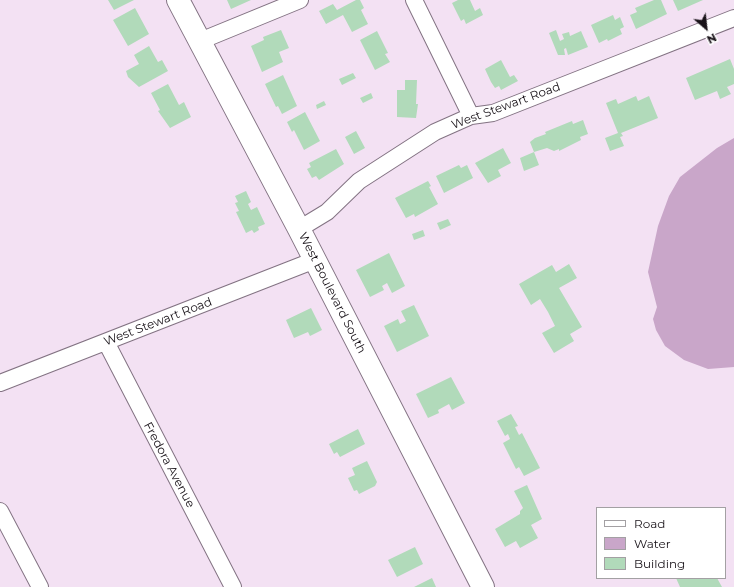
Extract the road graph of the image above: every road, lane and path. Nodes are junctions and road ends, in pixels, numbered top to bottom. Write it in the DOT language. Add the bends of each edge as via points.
graph roads {
  1 [pos="178,0"];
  2 [pos="300,0"];
  3 [pos="414,0"];
  4 [pos="734,18"];
  5 [pos="200,41"];
  6 [pos="471,116"];
  7 [pos="299,229"];
  8 [pos="315,260"];
  9 [pos="106,342"];
  10 [pos="0,383"];
  11 [pos="0,511"];
  12 [pos="40,587"];
  13 [pos="233,587"];
  14 [pos="483,587"];
  1 -- 5 [label="main road, West Boulevard South"];
  2 -- 5 [label="street"];
  3 -- 6 [label="street"];
  4 -- 6 [label="street, West Stewart Road" via="492,113"];
  5 -- 7 [label="main road, West Boulevard South"];
  6 -- 7 [label="street, West Stewart Road" via="435,132 396,156 359,181 327,212"];
  7 -- 8 [label="main road, West Boulevard South"];
  8 -- 9 [label="street, West Stewart Road"];
  8 -- 14 [label="main road, West Boulevard South"];
  9 -- 10 [label="street, West Stewart Road"];
  9 -- 13 [label="street, Fredora Avenue"];
  11 -- 12 [label="street"];
}
